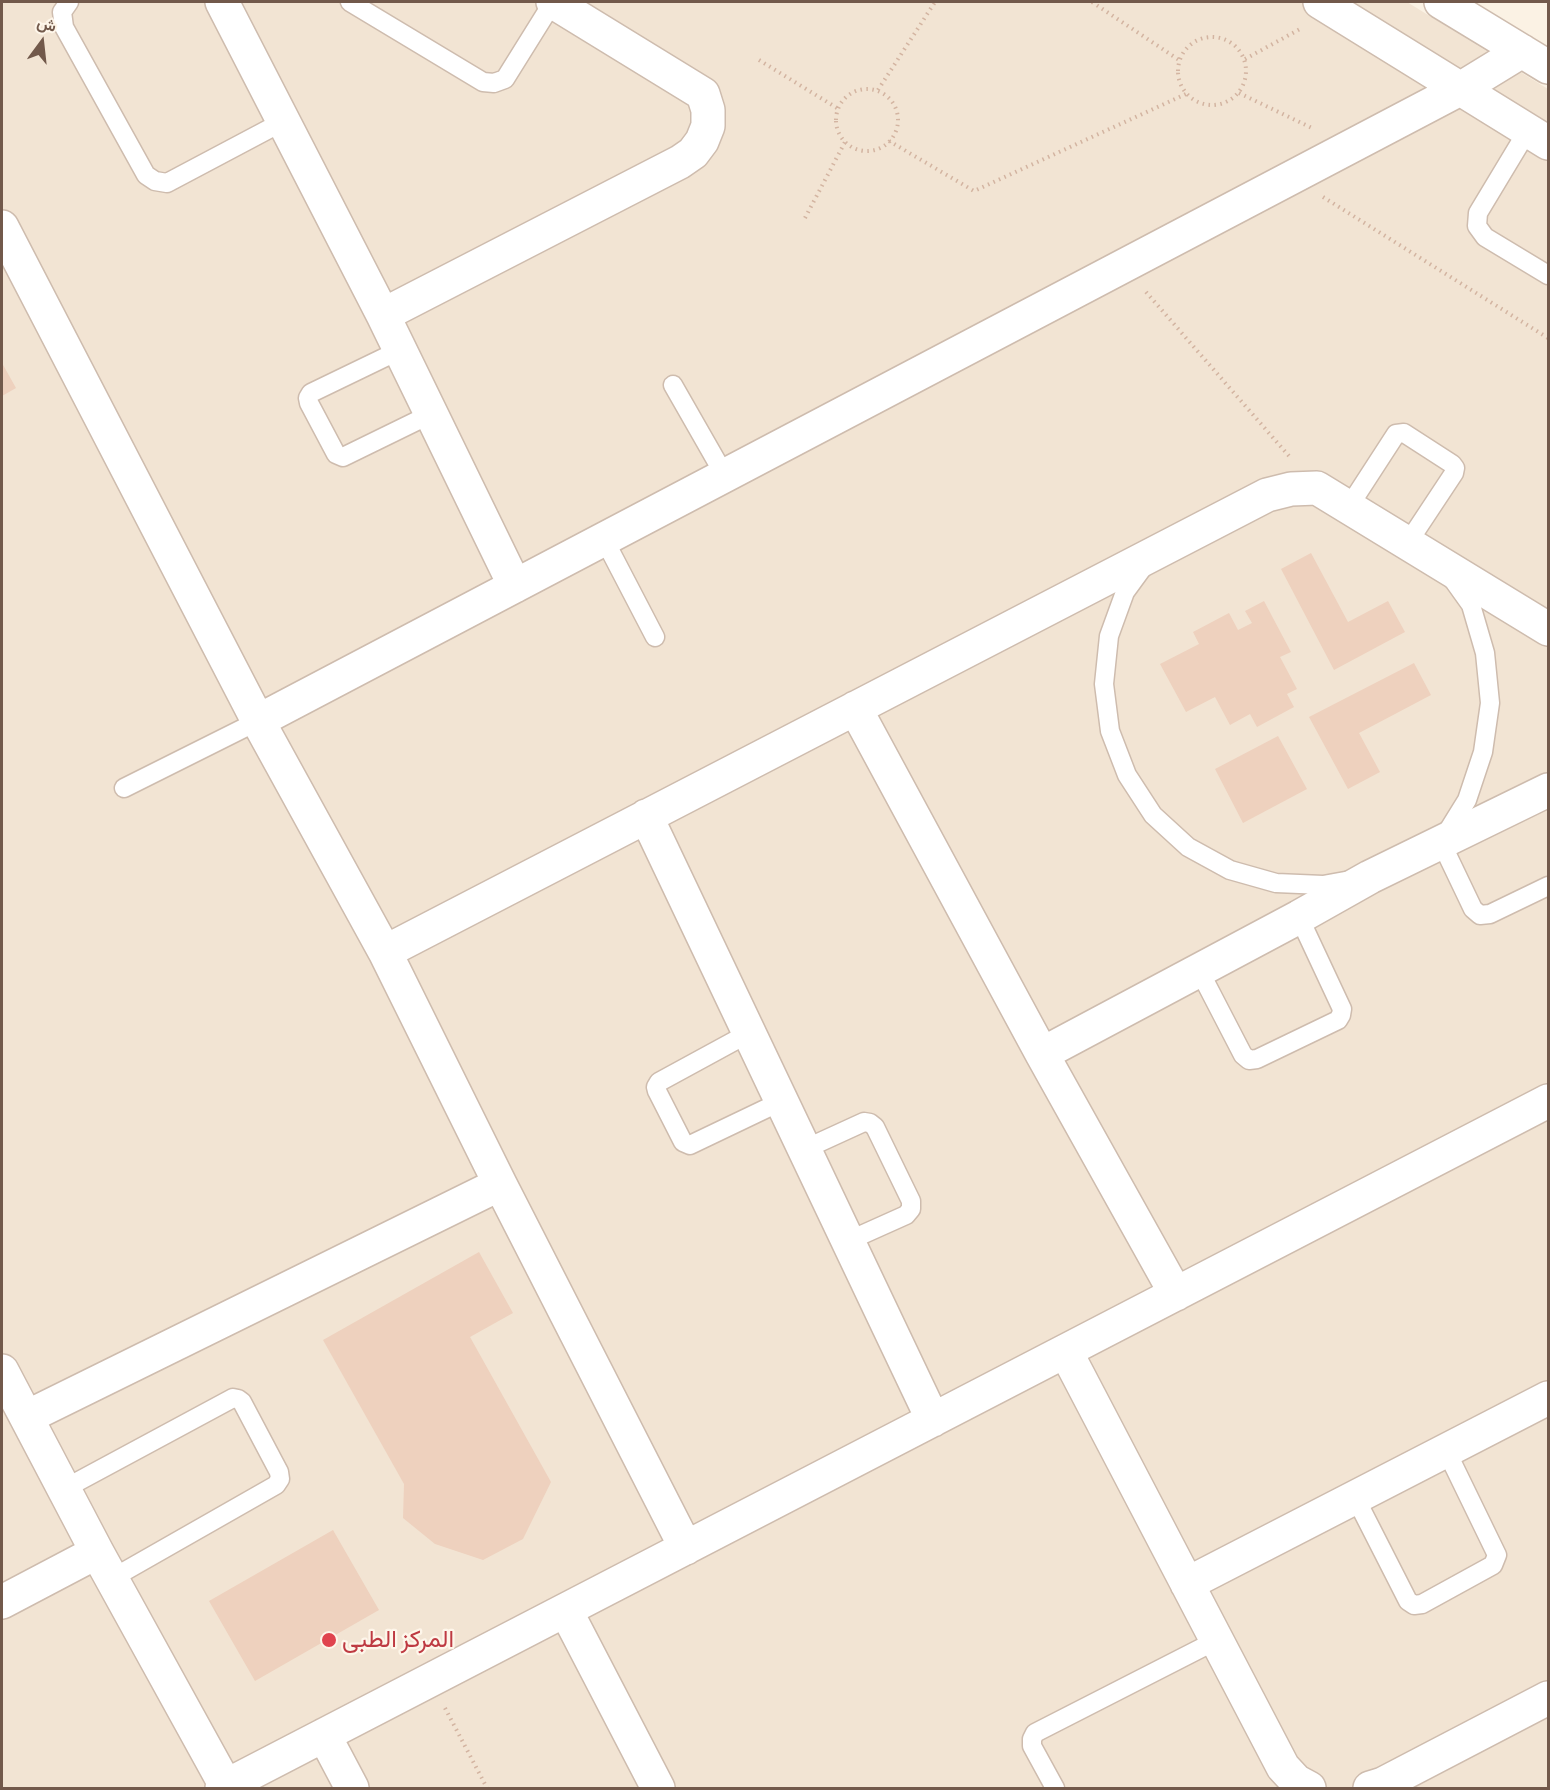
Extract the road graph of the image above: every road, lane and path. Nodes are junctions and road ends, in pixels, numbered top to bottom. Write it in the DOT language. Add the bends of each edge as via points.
graph roads {
  1 [pos="69,2"];
  2 [pos="222,2"];
  3 [pos="350,2"];
  4 [pos="553,2"];
  5 [pos="935,2"];
  6 [pos="1092,2"];
  7 [pos="1441,2"];
  8 [pos="1328,6"];
  9 [pos="1245,59"];
  10 [pos="1535,59"];
  11 [pos="759,60"];
  12 [pos="1179,60"];
  13 [pos="1461,89"];
  14 [pos="878,90"];
  15 [pos="1239,93"];
  16 [pos="1186,94"];
  17 [pos="837,108"];
  18 [pos="284,121"];
  19 [pos="1538,137"];
  20 [pos="889,141"];
  21 [pos="845,142"];
  22 [pos="1351,147"];
  23 [pos="1292,178"];
  24 [pos="805,218"];
  25 [pos="2,226"];
  26 [pos="1124,266"];
  27 [pos="1548,275"];
  28 [pos="383,315"];
  29 [pos="1548,338"];
  30 [pos="400,350"];
  31 [pos="673,385"];
  32 [pos="431,414"];
  33 [pos="725,476"];
  34 [pos="1317,488"];
  35 [pos="1348,508"];
  36 [pos="604,539"];
  37 [pos="1407,544"];
  38 [pos="1152,554"];
  39 [pos="1444,566"];
  40 [pos="515,586"];
  41 [pos="1548,629"];
  42 [pos="655,637"];
  43 [pos="855,708"];
  44 [pos="258,721"];
  45 [pos="124,788"];
  46 [pos="1548,790"];
  47 [pos="646,816"];
  48 [pos="1441,842"];
  49 [pos="1371,877"];
  50 [pos="1548,886"];
  51 [pos="1299,917"];
  52 [pos="385,952"];
  53 [pos="1199,970"];
  54 [pos="749,1033"];
  55 [pos="1042,1054"];
  56 [pos="782,1101"];
  57 [pos="1548,1101"];
  58 [pos="805,1149"];
  59 [pos="500,1184"];
  60 [pos="848,1241"];
  61 [pos="1176,1294"];
  62 [pos="1065,1352"];
  63 [pos="2,1371"];
  64 [pos="1548,1398"];
  65 [pos="27,1417"];
  66 [pos="933,1420"];
  67 [pos="1446,1450"];
  68 [pos="64,1489"];
  69 [pos="1355,1497"];
  70 [pos="686,1548"];
  71 [pos="104,1565"];
  72 [pos="1187,1584"];
  73 [pos="2,1602"];
  74 [pos="566,1611"];
  75 [pos="1217,1640"];
  76 [pos="430,1681"];
  77 [pos="1548,1698"];
  78 [pos="324,1735"];
  79 [pos="224,1787"];
  80 [pos="352,1788"];
  81 [pos="487,1788"];
  82 [pos="658,1788"];
  83 [pos="1055,1788"];
  84 [pos="1308,1788"];
  85 [pos="1370,1788"];
  1 -- 18 [label="lane" via="62,12 64,27 146,175 155,181 167,183"];
  2 -- 18 [label="street"];
  3 -- 4 [label="lane" via="483,82 494,83 505,79"];
  4 -- 28 [label="street" via="703,94 708,126 702,141 680,162"];
  5 -- 14 [label="path"];
  6 -- 12 [label="path"];
  7 -- 10 [label="street"];
  8 -- 9 [label="path"];
  8 -- 13 [label="street"];
  9 -- 12 [label="path" via="1229,41 1205,37 1185,49"];
  9 -- 15 [label="path" via="1245,83"];
  10 -- 13 [label="street"];
  11 -- 17 [label="path"];
  12 -- 16 [label="path" via="1179,84"];
  13 -- 19 [label="street"];
  13 -- 22 [label="street"];
  14 -- 17 [label="path" via="854,91"];
  14 -- 20 [label="path" via="896,107 896,131"];
  15 -- 16 [label="path" via="1230,102 1218,105 1195,102"];
  15 -- 22 [label="path"];
  16 -- 20 [label="path" via="974,191"];
  17 -- 21 [label="path" via="835,120"];
  18 -- 28 [label="street"];
  19 -- 27 [label="lane" via="1478,213 1477,226 1485,237"];
  20 -- 21 [label="path" via="867,151"];
  21 -- 24 [label="path"];
  22 -- 23 [label="street"];
  23 -- 26 [label="street"];
  23 -- 29 [label="path"];
  25 -- 44 [label="street"];
  26 -- 33 [label="street"];
  26 -- 34 [label="path"];
  28 -- 30 [label="street"];
  30 -- 32 [label="street"];
  30 -- 32 [label="lane" via="311,393 309,403 336,454 343,457"];
  31 -- 33 [label="lane"];
  32 -- 40 [label="street"];
  33 -- 36 [label="street"];
  34 -- 35 [label="street"];
  34 -- 38 [label="street" via="1267,495"];
  35 -- 37 [label="street"];
  35 -- 37 [label="lane" via="1396,434 1404,433 1455,468"];
  36 -- 40 [label="street"];
  36 -- 42 [label="lane"];
  37 -- 39 [label="street"];
  38 -- 43 [label="street"];
  38 -- 49 [label="lane" via="1125,592 1109,636 1104,684 1110,731 1127,775 1153,815 1188,847 1230,870 1276,883 1323,885"];
  39 -- 41 [label="street"];
  39 -- 48 [label="lane" via="1471,605 1485,653 1490,703 1483,752 1471,790"];
  40 -- 44 [label="street"];
  43 -- 47 [label="street"];
  43 -- 55 [label="street"];
  44 -- 45 [label="lane"];
  44 -- 52 [label="street"];
  46 -- 48 [label="street"];
  47 -- 52 [label="street"];
  47 -- 54 [label="street"];
  48 -- 49 [label="street"];
  48 -- 50 [label="lane" via="1473,909 1480,915 1490,915"];
  49 -- 51 [label="street"];
  51 -- 53 [label="street"];
  51 -- 53 [label="lane" via="1342,1009 1338,1020 1257,1059 1249,1059 1243,1055"];
  52 -- 59 [label="street"];
  53 -- 55 [label="street"];
  54 -- 56 [label="street"];
  54 -- 56 [label="lane" via="659,1082 657,1091 683,1142 690,1144"];
  55 -- 61 [label="street"];
  56 -- 58 [label="street"];
  57 -- 61 [label="street"];
  58 -- 60 [label="street"];
  58 -- 60 [label="lane" via="864,1122 870,1123 911,1201 906,1215"];
  59 -- 65 [label="street"];
  59 -- 70 [label="street"];
  60 -- 66 [label="street"];
  61 -- 62 [label="street"];
  62 -- 66 [label="street"];
  62 -- 72 [label="street"];
  63 -- 65 [label="street"];
  64 -- 67 [label="street"];
  65 -- 68 [label="street"];
  66 -- 70 [label="street"];
  67 -- 69 [label="street"];
  67 -- 69 [label="lane" via="1497,1555 1493,1565 1422,1604 1408,1601"];
  68 -- 71 [label="street"];
  68 -- 71 [label="lane" via="233,1398 242,1402 274,1462 280,1479 276,1485"];
  69 -- 72 [label="street"];
  70 -- 74 [label="street"];
  71 -- 73 [label="street"];
  71 -- 79 [label="street"];
  72 -- 75 [label="street"];
  74 -- 76 [label="street"];
  74 -- 82 [label="street"];
  75 -- 83 [label="lane" via="1035,1733 1032,1746"];
  75 -- 84 [label="street" via="1283,1767"];
  76 -- 78 [label="street"];
  76 -- 81 [label="path"];
  77 -- 85 [label="street"];
  78 -- 79 [label="street"];
  78 -- 80 [label="street"];
}
